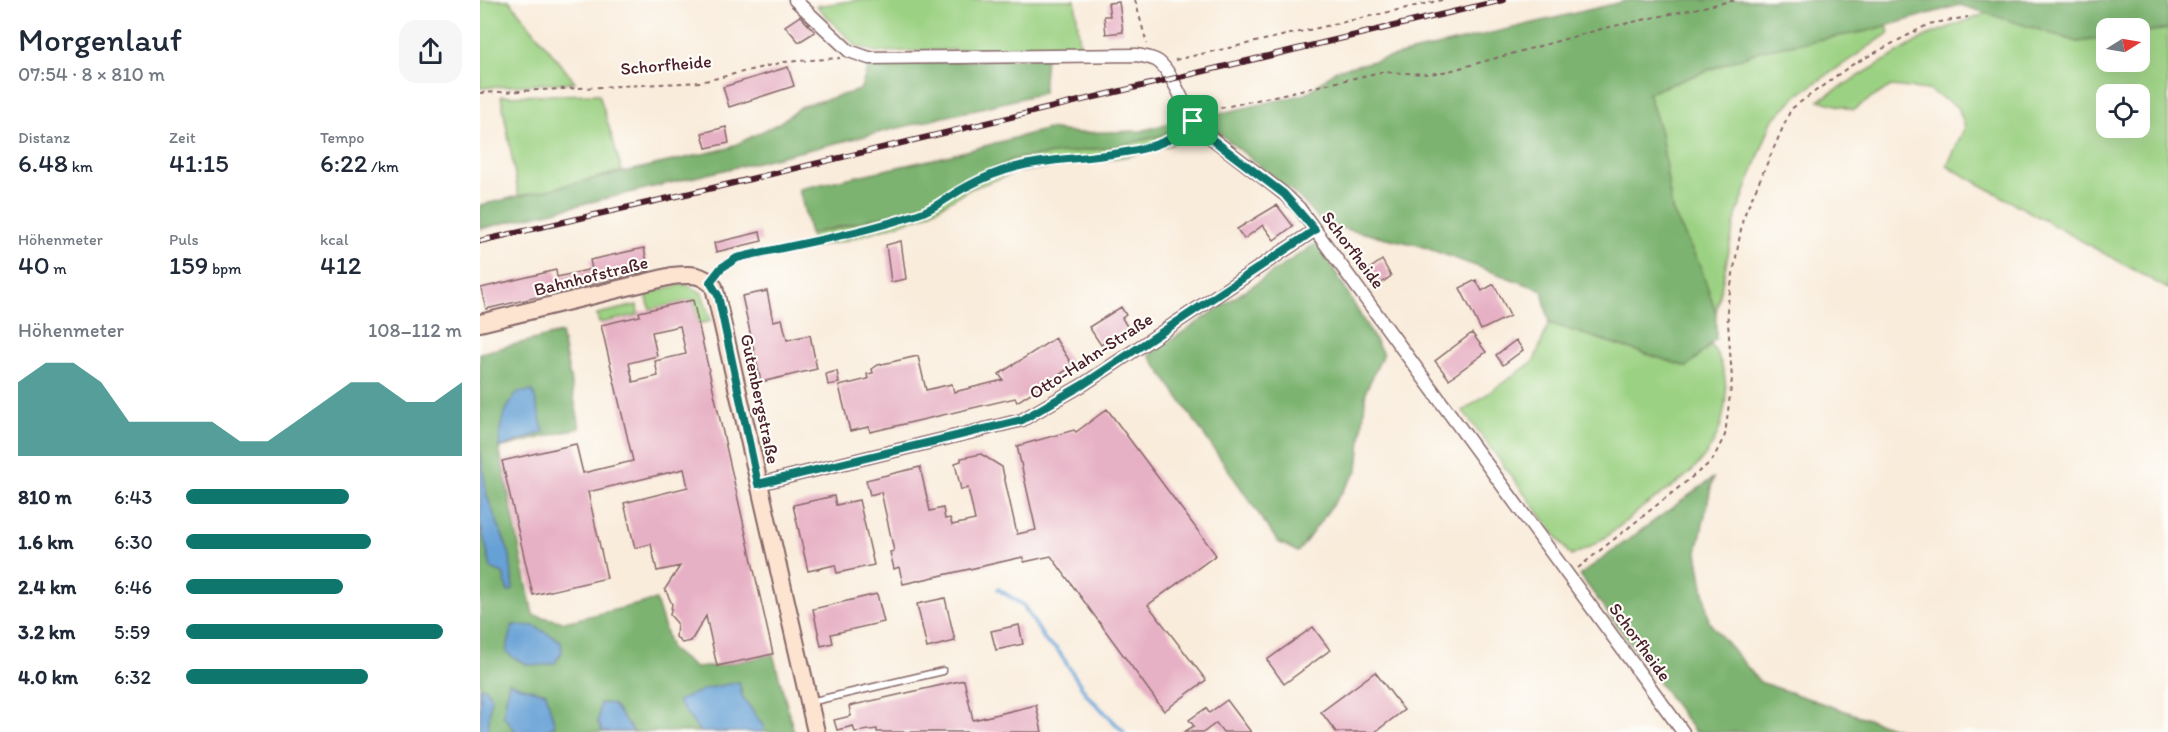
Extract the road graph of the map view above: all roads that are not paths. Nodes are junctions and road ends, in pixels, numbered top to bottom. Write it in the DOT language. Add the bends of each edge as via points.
graph roads {
  1 [pos="795,0"];
  2 [pos="907,218"];
  3 [pos="1315,230"];
  4 [pos="710,282"];
  5 [pos="480,322"];
  6 [pos="758,484"];
  7 [pos="944,670"];
  8 [pos="809,702"];
  9 [pos="816,732"];
  10 [pos="1683,732"];
  1 -- 3 [label="street, Schorfheide" via="849,51 860,56 879,59 1137,55 1154,59 1166,71 1193,121 1284,194"];
  2 -- 4 [label="lane" via="737,258 721,268"];
  3 -- 6 [label="street, Otto-Hahn-Straße" via="1084,384 1022,420"];
  3 -- 10 [label="street, Schorfheide"];
  4 -- 5 [label="street, Bahnhofstraße" via="693,274 672,276"];
  4 -- 6 [label="street, Gutenbergstraße" via="718,295"];
  6 -- 8 [label="street, Gutenbergstraße"];
  7 -- 8 [label="lane"];
  8 -- 9 [label="street, Gutenbergstraße"];
}
